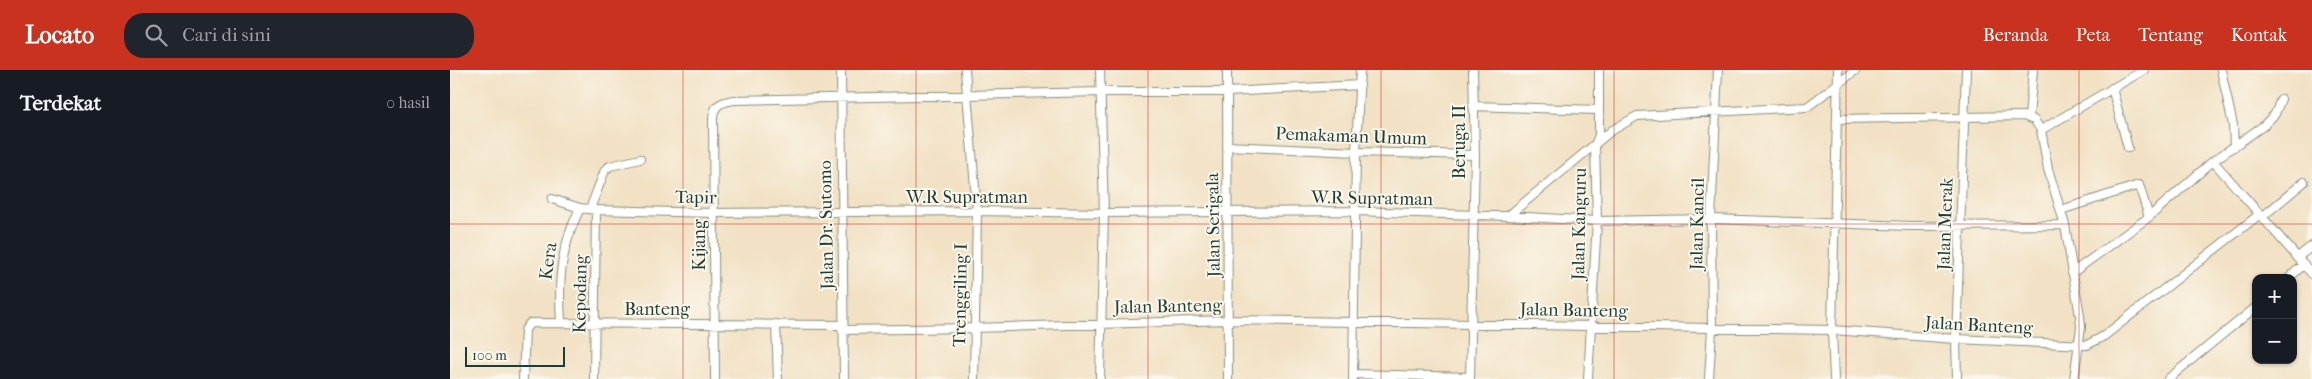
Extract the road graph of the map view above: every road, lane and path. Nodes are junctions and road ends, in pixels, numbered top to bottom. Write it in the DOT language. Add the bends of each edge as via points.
graph roads {
  1 [pos="841,70"];
  2 [pos="965,70"];
  3 [pos="1100,70"];
  4 [pos="1226,70"];
  5 [pos="1360,70"];
  6 [pos="1473,70"];
  7 [pos="1599,70"];
  8 [pos="1718,70"];
  9 [pos="1838,70"];
  10 [pos="1856,70"];
  11 [pos="1966,70"];
  12 [pos="2033,70"];
  13 [pos="2144,70"];
  14 [pos="2221,70"];
  15 [pos="1838,84"];
  16 [pos="1360,85"];
  17 [pos="2112,88"];
  18 [pos="1102,92"];
  19 [pos="1227,92"];
  20 [pos="968,96"];
  21 [pos="840,98"];
  22 [pos="2281,100"];
  23 [pos="1474,106"];
  24 [pos="1598,110"];
  25 [pos="1714,110"];
  26 [pos="1964,116"];
  27 [pos="2029,117"];
  28 [pos="1837,119"];
  29 [pos="2041,130"];
  30 [pos="1595,145"];
  31 [pos="1227,146"];
  32 [pos="2234,147"];
  33 [pos="2128,148"];
  34 [pos="1356,152"];
  35 [pos="1475,154"];
  36 [pos="640,159"];
  37 [pos="2213,161"];
  38 [pos="2304,182"];
  39 [pos="552,199"];
  40 [pos="580,208"];
  41 [pos="593,210"];
  42 [pos="2061,210"];
  43 [pos="841,211"];
  44 [pos="977,211"];
  45 [pos="1355,211"];
  46 [pos="714,213"];
  47 [pos="1228,213"];
  48 [pos="1104,214"];
  49 [pos="1473,214"];
  50 [pos="2261,215"];
  51 [pos="1508,216"];
  52 [pos="2149,217"];
  53 [pos="1711,219"];
  54 [pos="1597,221"];
  55 [pos="1835,222"];
  56 [pos="2065,225"];
  57 [pos="1960,226"];
  58 [pos="2312,246"];
  59 [pos="2298,257"];
  60 [pos="2304,264"];
  61 [pos="2072,273"];
  62 [pos="2293,274"];
  63 [pos="2312,274"];
  64 [pos="2252,310"];
  65 [pos="1228,320"];
  66 [pos="561,322"];
  67 [pos="1354,322"];
  68 [pos="1100,323"];
  69 [pos="1471,323"];
  70 [pos="594,324"];
  71 [pos="714,324"];
  72 [pos="776,324"];
  73 [pos="1591,325"];
  74 [pos="842,327"];
  75 [pos="974,328"];
  76 [pos="1712,329"];
  77 [pos="1832,330"];
  78 [pos="1956,339"];
  79 [pos="2079,346"];
  80 [pos="1353,376"];
  81 [pos="1470,378"];
  82 [pos="523,379"];
  83 [pos="594,379"];
  84 [pos="715,379"];
  85 [pos="778,379"];
  86 [pos="844,379"];
  87 [pos="974,379"];
  88 [pos="1100,379"];
  89 [pos="1228,379"];
  90 [pos="1588,379"];
  91 [pos="1709,379"];
  92 [pos="1834,379"];
  93 [pos="1957,379"];
  94 [pos="2074,379"];
  95 [pos="2168,379"];
  1 -- 21 [label="street, Jalan Dr. Sutomo"];
  2 -- 20 [label="street, Trenggiling I"];
  3 -- 18 [label="street"];
  4 -- 19 [label="street, Jalan Serigala"];
  5 -- 16 [label="street"];
  6 -- 23 [label="street, Beruga II"];
  7 -- 24 [label="street, Jalan Kanguru"];
  8 -- 25 [label="street, Jalan Kancil"];
  9 -- 15 [label="street"];
  10 -- 15 [label="street"];
  11 -- 26 [label="street, Jalan Merak"];
  12 -- 27 [label="street"];
  13 -- 17 [label="street"];
  14 -- 32 [label="street" via="2232,116"];
  15 -- 25 [label="street" via="1807,107"];
  15 -- 28 [label="street"];
  16 -- 19 [label="street"];
  16 -- 34 [label="street"];
  17 -- 29 [label="street"];
  17 -- 33 [label="street"];
  18 -- 19 [label="street"];
  18 -- 20 [label="street"];
  18 -- 48 [label="street"];
  19 -- 31 [label="street, Jalan Serigala"];
  20 -- 21 [label="street"];
  20 -- 44 [label="street, Trenggiling I"];
  21 -- 43 [label="street, Jalan Dr. Sutomo"];
  21 -- 46 [label="street, Kijang" via="720,103 714,110"];
  22 -- 32 [label="street" via="2275,114 2264,126"];
  23 -- 24 [label="street"];
  23 -- 35 [label="street, Beruga II"];
  24 -- 30 [label="street, Jalan Kanguru" via="1599,135"];
  25 -- 30 [label="street" via="1637,116 1620,124"];
  25 -- 53 [label="street, Jalan Kancil"];
  26 -- 27 [label="street"];
  26 -- 28 [label="street"];
  26 -- 57 [label="street, Jalan Merak"];
  27 -- 29 [label="street"];
  28 -- 55 [label="street"];
  29 -- 42 [label="street" via="2048,169"];
  30 -- 51 [label="street"];
  30 -- 54 [label="street, Jalan Kanguru"];
  31 -- 34 [label="street, Pemakaman Umum"];
  31 -- 47 [label="street, Jalan Serigala"];
  32 -- 37 [label="street"];
  34 -- 35 [label="street, Pemakaman Umum"];
  34 -- 45 [label="street"];
  35 -- 49 [label="street, Beruga II"];
  36 -- 41 [label="street" via="605,170"];
  37 -- 50 [label="street"];
  37 -- 52 [label="street"];
  38 -- 50 [label="street, Jalan Banteng"];
  39 -- 40 [label="street, Tapir"];
  40 -- 41 [label="street, Tapir"];
  40 -- 66 [label="street, Kera" via="563,252"];
  41 -- 46 [label="street, Tapir"];
  41 -- 70 [label="street, Kepodang"];
  42 -- 52 [label="street" via="2139,186"];
  42 -- 56 [label="street"];
  43 -- 44 [label="street, W.R Supratman"];
  43 -- 46 [label="street, Tapir"];
  43 -- 74 [label="street, Jalan Dr. Sutomo"];
  44 -- 48 [label="street, W.R Supratman"];
  44 -- 75 [label="street, Trenggiling I"];
  45 -- 47 [label="street, W.R Supratman"];
  45 -- 49 [label="street, W.R Supratman"];
  45 -- 67 [label="street"];
  46 -- 71 [label="street, Kijang"];
  47 -- 48 [label="street, W.R Supratman"];
  47 -- 65 [label="street, Jalan Serigala"];
  48 -- 68 [label="street"];
  49 -- 51 [label="street, W.R Supratman"];
  49 -- 69 [label="street, Beruga II"];
  50 -- 59 [label="street"];
  50 -- 79 [label="street, Jalan Banteng" via="2104,336"];
  51 -- 54 [label="street, W.R Supratman"];
  52 -- 61 [label="street"];
  53 -- 54 [label="street, W.R Supratman"];
  53 -- 55 [label="street, W.R Supratman"];
  53 -- 76 [label="street, Jalan Kancil"];
  54 -- 73 [label="street, Jalan Kanguru"];
  55 -- 57 [label="street, W.R Supratman"];
  55 -- 77 [label="street"];
  56 -- 57 [label="street, W.R Supratman"];
  56 -- 61 [label="street"];
  57 -- 78 [label="street, Jalan Merak"];
  58 -- 59 [label="street"];
  59 -- 60 [label="street"];
  60 -- 62 [label="street"];
  60 -- 63 [label="street"];
  61 -- 79 [label="street" via="2080,316"];
  64 -- 95 [label="street"];
  65 -- 67 [label="street, Jalan Banteng"];
  65 -- 68 [label="street, Jalan Banteng"];
  65 -- 89 [label="street, Jalan Serigala"];
  66 -- 70 [label="street, Banteng"];
  66 -- 82 [label="street, Banteng" via="526,325"];
  67 -- 69 [label="street, Jalan Banteng"];
  67 -- 80 [label="street"];
  68 -- 75 [label="street, Jalan Banteng"];
  68 -- 88 [label="street"];
  69 -- 73 [label="street, Jalan Banteng"];
  69 -- 81 [label="street, Beruga II"];
  70 -- 71 [label="street, Banteng"];
  70 -- 83 [label="street, Kepodang"];
  71 -- 72 [label="street, Banteng"];
  71 -- 84 [label="street, Kijang"];
  72 -- 74 [label="street, Banteng"];
  72 -- 85 [label="street"];
  73 -- 76 [label="street, Jalan Banteng"];
  73 -- 90 [label="street, Jalan Kanguru"];
  74 -- 75 [label="street, Jalan Banteng"];
  74 -- 86 [label="street, Jalan Dr. Sutomo"];
  75 -- 87 [label="street, Trenggiling I"];
  76 -- 77 [label="street, Jalan Banteng"];
  76 -- 91 [label="street, Jalan Kancil"];
  77 -- 78 [label="street, Jalan Banteng"];
  77 -- 92 [label="street"];
  78 -- 79 [label="street, Jalan Banteng"];
  78 -- 93 [label="street, Jalan Merak"];
  79 -- 94 [label="street"];
  80 -- 81 [label="street"];
}
